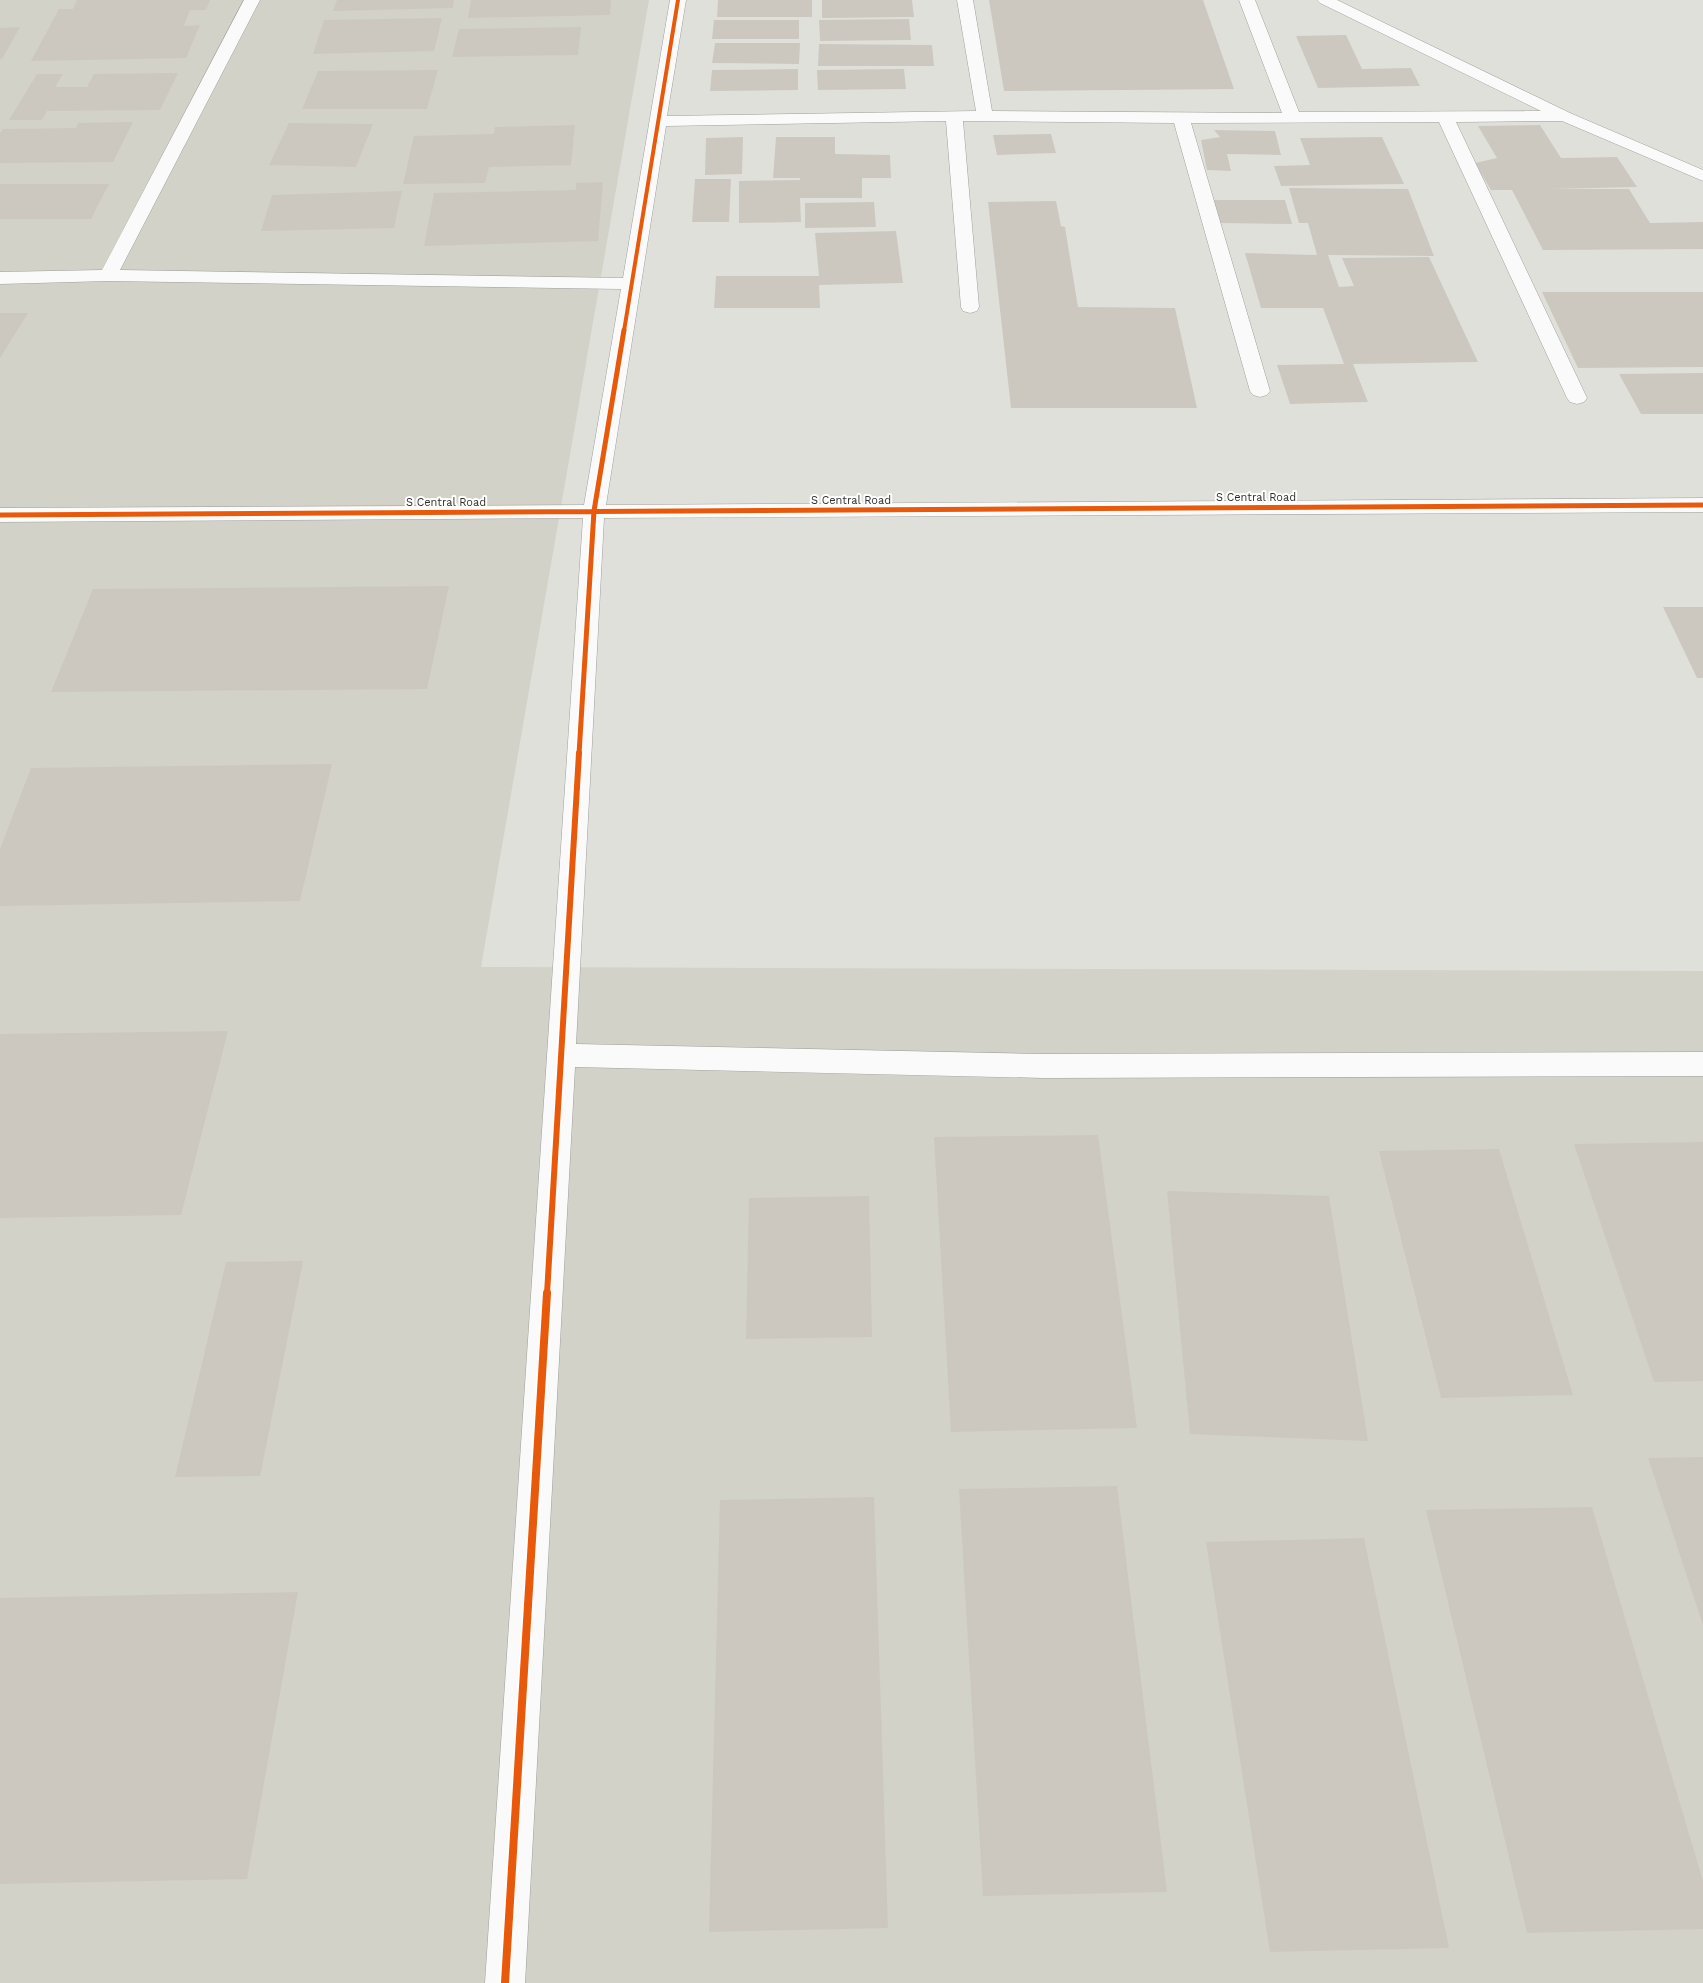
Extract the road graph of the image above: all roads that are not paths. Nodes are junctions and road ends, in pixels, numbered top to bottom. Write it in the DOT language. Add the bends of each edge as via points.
graph roads {
  1 [pos="252,0"];
  2 [pos="678,0"];
  3 [pos="965,0"];
  4 [pos="1246,0"];
  5 [pos="1325,0"];
  6 [pos="954,116"];
  7 [pos="985,116"];
  8 [pos="1292,116"];
  9 [pos="1446,116"];
  10 [pos="1564,116"];
  11 [pos="1182,118"];
  12 [pos="658,121"];
  13 [pos="1703,176"];
  14 [pos="108,276"];
  15 [pos="0,278"];
  16 [pos="631,284"];
  17 [pos="970,307"];
  18 [pos="1260,391"];
  19 [pos="1577,398"];
  20 [pos="1703,505"];
  21 [pos="594,511"];
  22 [pos="0,515"];
  23 [pos="561,1055"];
  24 [pos="1703,1064"];
  25 [pos="505,1983"];
  1 -- 14 [label="street"];
  2 -- 12 [label="street"];
  3 -- 7 [label="street"];
  4 -- 8 [label="street"];
  5 -- 10 [label="street"];
  6 -- 7 [label="street"];
  6 -- 12 [label="street"];
  6 -- 17 [label="street"];
  7 -- 11 [label="street"];
  8 -- 9 [label="street"];
  8 -- 11 [label="street"];
  9 -- 10 [label="street"];
  9 -- 19 [label="street"];
  10 -- 13 [label="street"];
  11 -- 18 [label="street"];
  12 -- 16 [label="street"];
  14 -- 15 [label="street"];
  14 -- 16 [label="street"];
  16 -- 21 [label="street"];
  20 -- 21 [label="street, S Central Road"];
  21 -- 22 [label="street, S Central Road"];
  21 -- 23 [label="street"];
  23 -- 24 [label="street" via="1044,1066"];
  23 -- 25 [label="street"];
}
